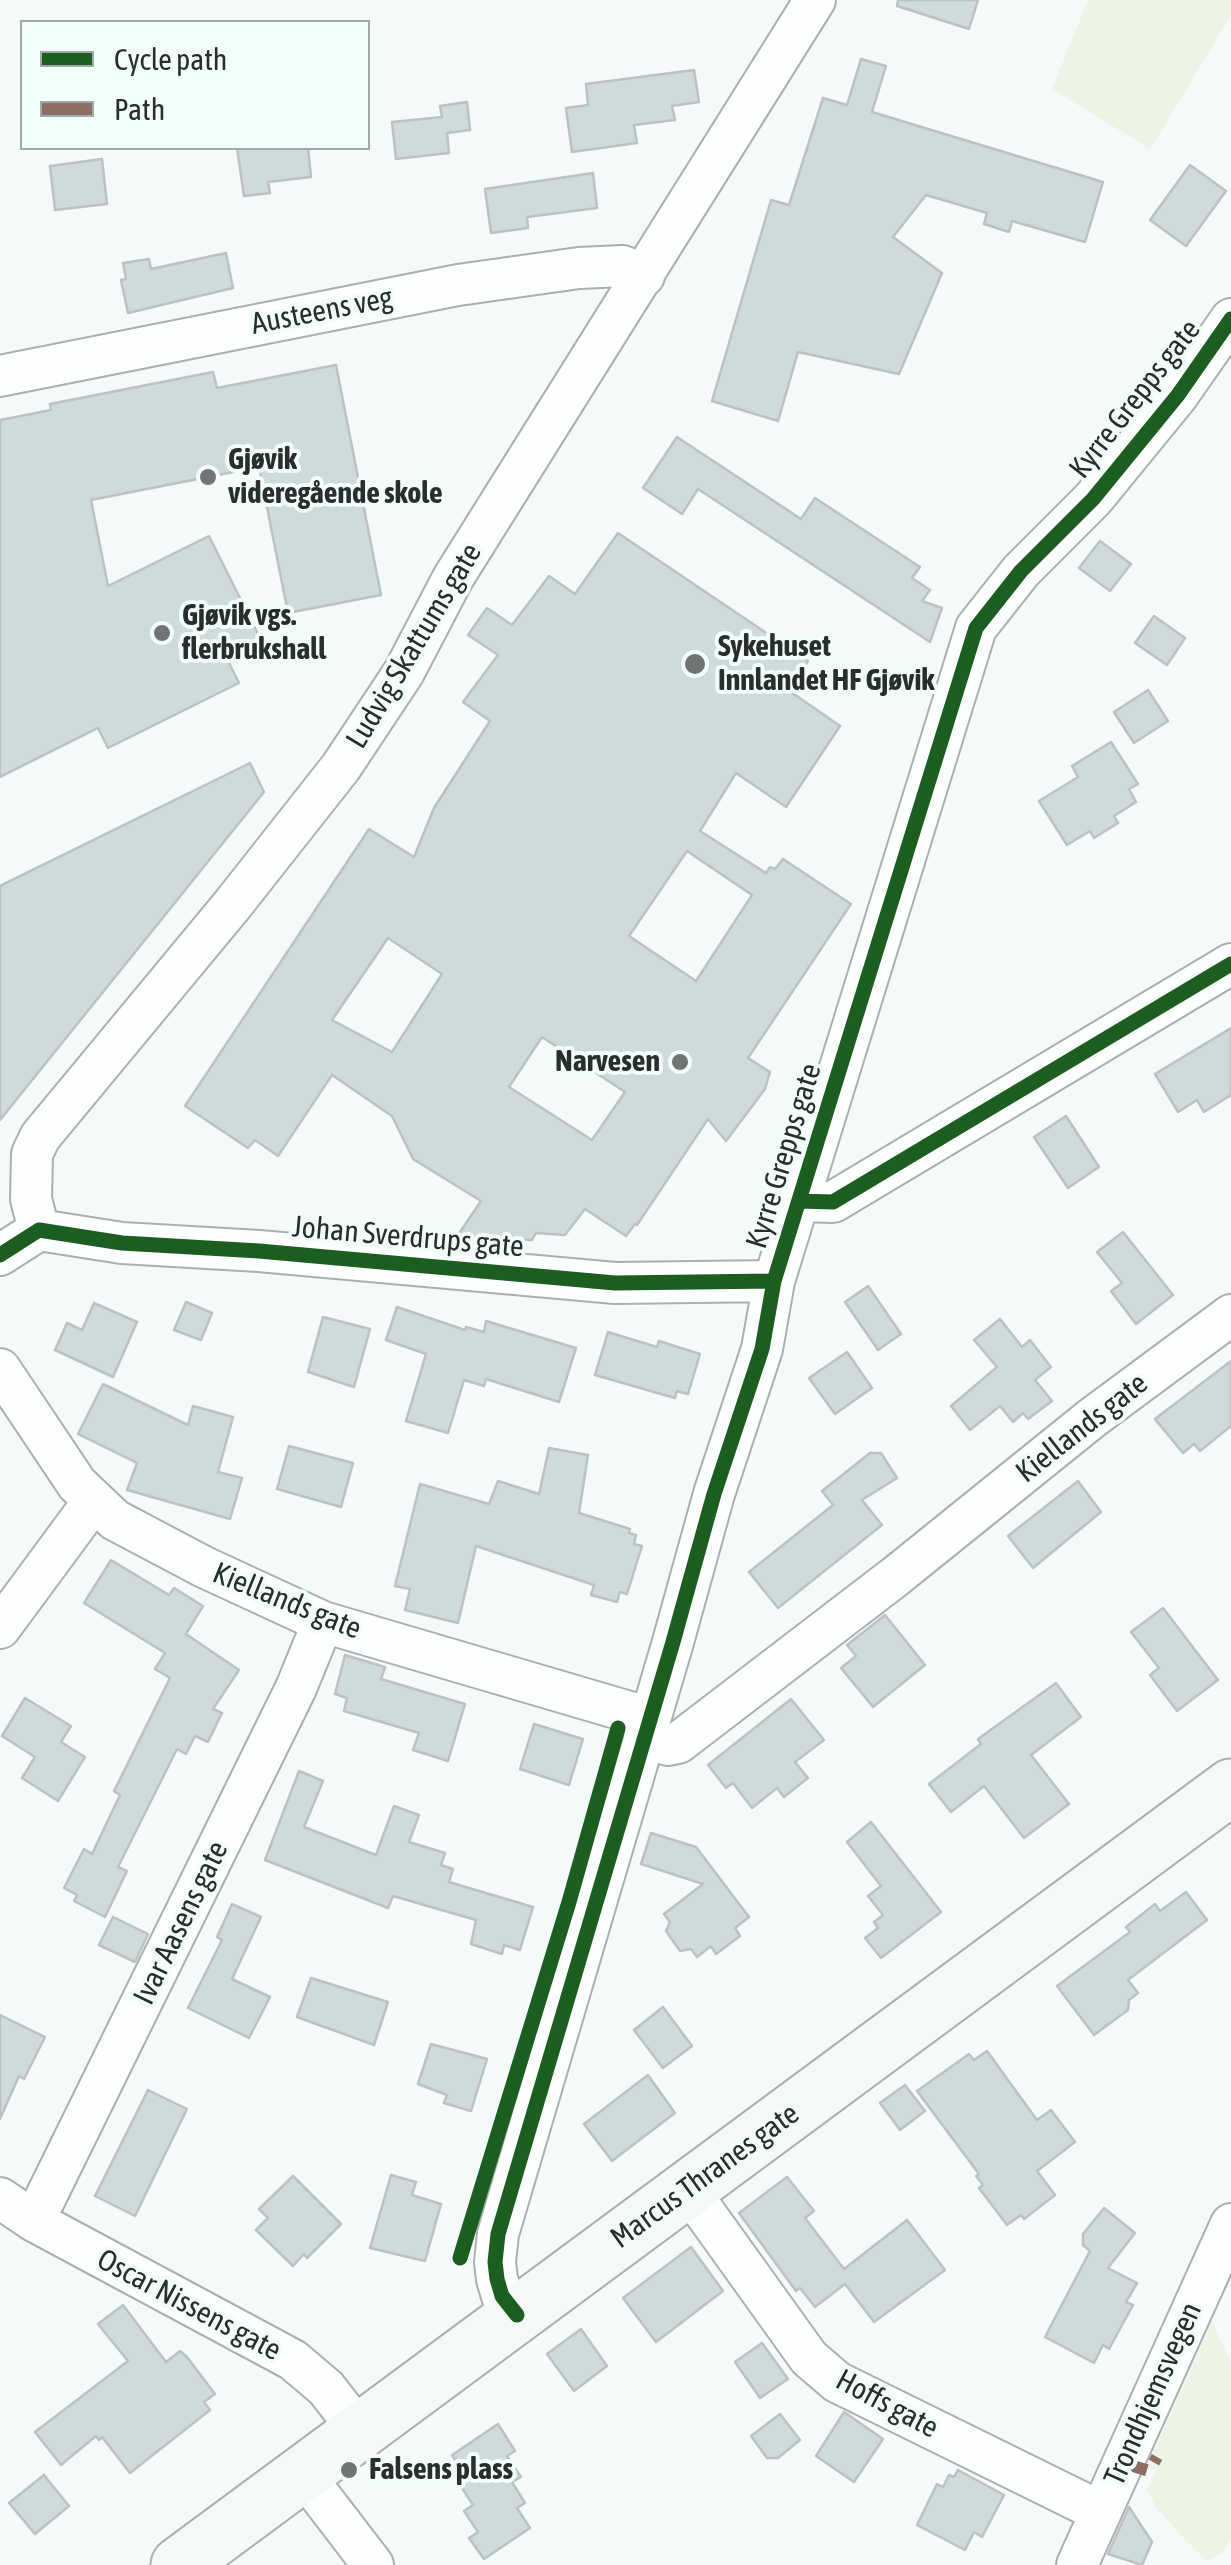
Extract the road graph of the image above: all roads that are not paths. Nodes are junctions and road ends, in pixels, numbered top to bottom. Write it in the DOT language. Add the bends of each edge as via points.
graph roads {
  1 [pos="815,0"];
  2 [pos="644,276"];
  3 [pos="1231,319"];
  4 [pos="0,376"];
  5 [pos="1231,964"];
  6 [pos="800,1201"];
  7 [pos="39,1230"];
  8 [pos="0,1255"];
  9 [pos="774,1281"];
  10 [pos="1231,1315"];
  11 [pos="0,1368"];
  12 [pos="93,1502"];
  13 [pos="322,1622"];
  14 [pos="0,1628"];
  15 [pos="647,1728"];
  16 [pos="1231,1787"];
  17 [pos="687,2188"];
  18 [pos="0,2198"];
  19 [pos="34,2221"];
  20 [pos="1231,2224"];
  21 [pos="517,2315"];
  22 [pos="361,2433"];
  23 [pos="304,2475"];
  24 [pos="1101,2512"];
  25 [pos="179,2565"];
  26 [pos="372,2565"];
  27 [pos="1076,2565"];
  1 -- 2 [label="street, Ludvig Skattums gate"];
  2 -- 4 [label="street, Austeens veg" via="623,266 458,285"];
  2 -- 7 [label="street, Ludvig Skattums gate" via="341,767 40,1137 32,1154 31,1199"];
  3 -- 6 [label="street, Kyrre Grepps gate" via="1094,498 976,628"];
  5 -- 6 [label="street" via="832,1202"];
  6 -- 9 [label="street, Kyrre Grepps gate"];
  7 -- 8 [label="street"];
  7 -- 9 [label="street, Johan Sverdrups gate" via="122,1243 616,1283"];
  9 -- 15 [label="street, Kyrre Grepps gate" via="762,1350"];
  10 -- 15 [label="street, Kiellands gate" via="678,1743 668,1745"];
  11 -- 12 [label="street, Kiellands gate"];
  12 -- 13 [label="street, Kiellands gate" via="204,1568"];
  12 -- 14 [label="street"];
  13 -- 15 [label="street, Kiellands gate"];
  13 -- 19 [label="street, Ivar Aasens gate" via="296,1688"];
  15 -- 21 [label="street, Kyrre Grepps gate" via="498,2234 496,2278"];
  16 -- 17 [label="main road, Marcus Thranes gate"];
  17 -- 21 [label="main road, Marcus Thranes gate"];
  17 -- 24 [label="street, Hoffs gate" via="809,2358 837,2382"];
  18 -- 19 [label="street, Oscar Nissens gate"];
  19 -- 22 [label="street, Oscar Nissens gate" via="292,2360 326,2388"];
  20 -- 24 [label="street, Trondhjemsvegen"];
  21 -- 22 [label="main road, Marcus Thranes gate"];
  22 -- 23 [label="main road, Marcus Thranes gate"];
  23 -- 25 [label="main road, Marcus Thranes gate"];
  23 -- 26 [label="street"];
  24 -- 27 [label="street, Trondhjemsvegen"];
}
